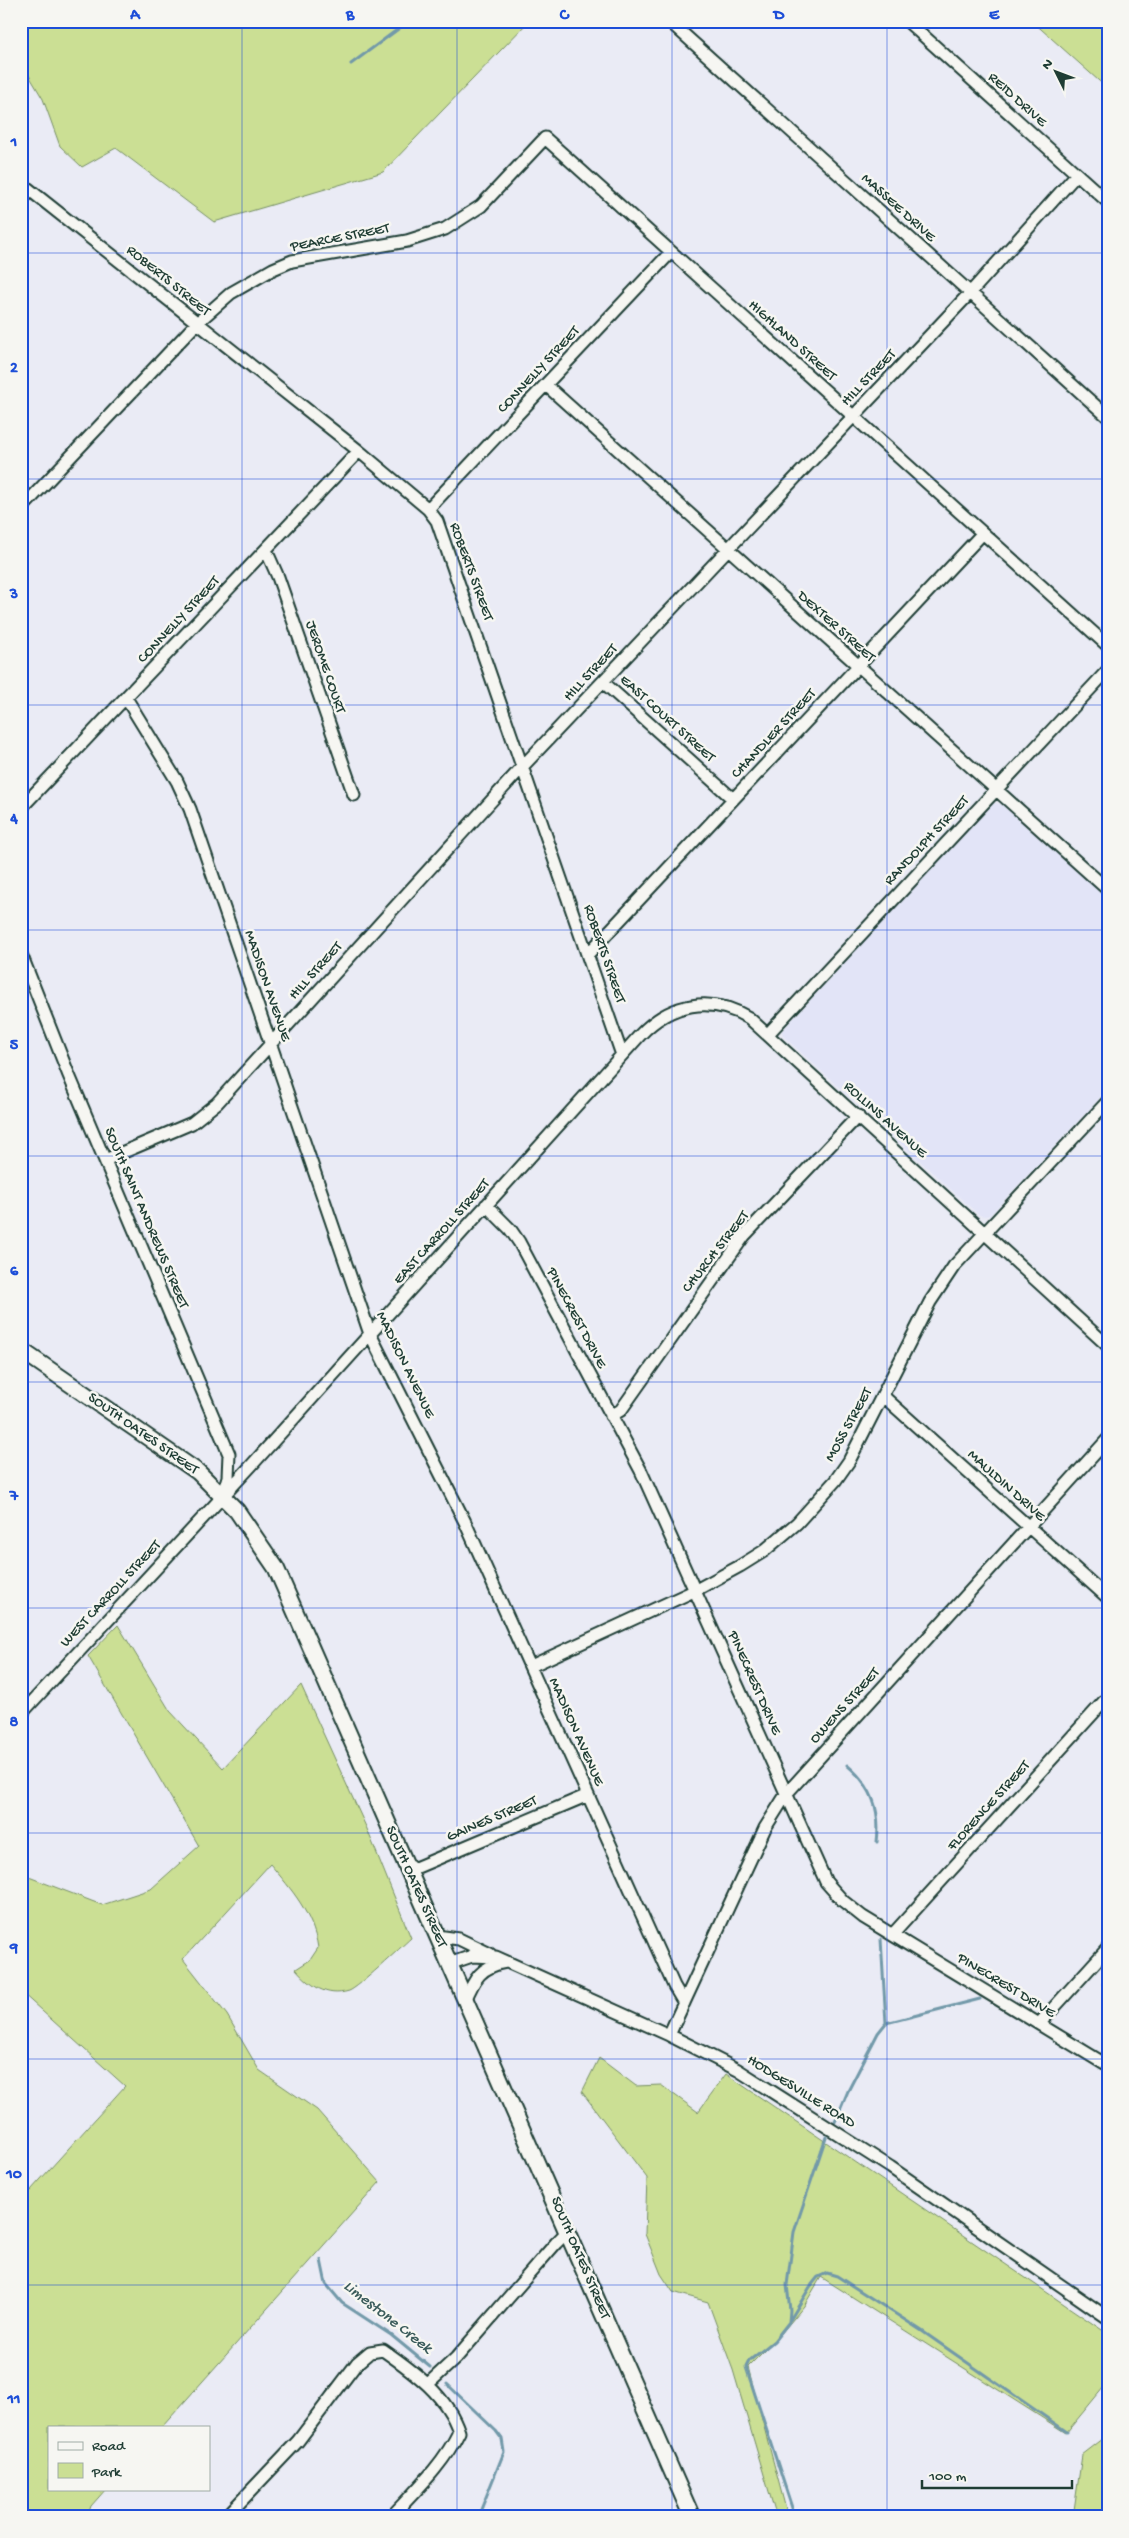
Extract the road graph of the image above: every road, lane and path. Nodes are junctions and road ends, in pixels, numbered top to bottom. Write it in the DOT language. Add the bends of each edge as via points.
graph roads {
  1 [pos="669,21"];
  2 [pos="907,21"];
  3 [pos="545,138"];
  4 [pos="1077,174"];
  5 [pos="21,183"];
  6 [pos="1108,202"];
  7 [pos="671,252"];
  8 [pos="970,293"];
  9 [pos="197,323"];
  10 [pos="546,385"];
  11 [pos="853,416"];
  12 [pos="1108,417"];
  13 [pos="359,452"];
  14 [pos="21,509"];
  15 [pos="428,509"];
  16 [pos="982,534"];
  17 [pos="728,549"];
  18 [pos="266,550"];
  19 [pos="1108,646"];
  20 [pos="858,667"];
  21 [pos="1108,670"];
  22 [pos="603,682"];
  23 [pos="126,698"];
  24 [pos="523,766"];
  25 [pos="995,790"];
  26 [pos="354,795"];
  27 [pos="733,799"];
  28 [pos="21,808"];
  29 [pos="1108,890"];
  30 [pos="21,954"];
  31 [pos="588,954"];
  32 [pos="768,1034"];
  33 [pos="270,1044"];
  34 [pos="622,1055"];
  35 [pos="1108,1101"];
  36 [pos="858,1116"];
  37 [pos="105,1160"];
  38 [pos="486,1205"];
  39 [pos="985,1232"];
  40 [pos="370,1334"];
  41 [pos="1108,1346"];
  42 [pos="21,1350"];
  43 [pos="884,1396"];
  44 [pos="611,1416"];
  45 [pos="1108,1440"];
  46 [pos="223,1495"];
  47 [pos="1029,1527"];
  48 [pos="696,1590"];
  49 [pos="1108,1598"];
  50 [pos="531,1666"];
  51 [pos="1108,1697"];
  52 [pos="21,1714"];
  53 [pos="787,1793"];
  54 [pos="588,1795"];
  55 [pos="408,1871"];
  56 [pos="893,1934"];
  57 [pos="437,1936"];
  58 [pos="1108,1948"];
  59 [pos="501,1960"];
  60 [pos="449,1964"];
  61 [pos="466,2001"];
  62 [pos="684,2003"];
  63 [pos="1039,2024"];
  64 [pos="669,2035"];
  65 [pos="1108,2066"];
  66 [pos="568,2232"];
  67 [pos="1108,2318"];
  68 [pos="428,2384"];
  69 [pos="226,2517"];
  70 [pos="392,2517"];
  71 [pos="692,2517"];
  1 -- 8 [label="street, MASSEE DRIVE"];
  2 -- 4 [label="street, REID DRIVE"];
  3 -- 7 [label="street, HIGHLAND STREET"];
  3 -- 9 [label="street, PEARCE STREET" via="482,206 445,229 407,240 292,261 231,293"];
  4 -- 6 [label="street, REID DRIVE"];
  4 -- 8 [label="street, HILL STREET"];
  5 -- 9 [label="street, ROBERTS STREET"];
  7 -- 10 [label="street, CONNELLY STREET"];
  7 -- 11 [label="street, HIGHLAND STREET"];
  8 -- 11 [label="street, HILL STREET"];
  8 -- 12 [label="street, MASSEE DRIVE"];
  9 -- 13 [label="street, ROBERTS STREET"];
  9 -- 14 [label="street, PEARCE STREET"];
  10 -- 15 [label="street, CONNELLY STREET"];
  10 -- 17 [label="street, DEXTER STREET"];
  11 -- 16 [label="street, HIGHLAND STREET"];
  11 -- 17 [label="street, HILL STREET"];
  13 -- 15 [label="street, ROBERTS STREET"];
  13 -- 18 [label="street, CONNELLY STREET"];
  15 -- 24 [label="street, ROBERTS STREET" via="443,532"];
  16 -- 19 [label="street, HIGHLAND STREET"];
  16 -- 20 [label="street, CHANDLER STREET"];
  17 -- 20 [label="street, DEXTER STREET"];
  17 -- 22 [label="street, HILL STREET"];
  18 -- 23 [label="street, CONNELLY STREET"];
  18 -- 26 [label="street, JEROME COURT"];
  20 -- 25 [label="street, DEXTER STREET"];
  20 -- 27 [label="street, CHANDLER STREET"];
  21 -- 25 [label="street, RANDOLPH STREET"];
  22 -- 24 [label="street, HILL STREET"];
  22 -- 27 [label="street, EAST COURT STREET"];
  23 -- 28 [label="street, CONNELLY STREET"];
  23 -- 33 [label="street, MADISON AVENUE" via="177,781 190,809"];
  24 -- 31 [label="street, ROBERTS STREET"];
  24 -- 33 [label="street, HILL STREET"];
  25 -- 29 [label="street, DEXTER STREET"];
  25 -- 32 [label="street, RANDOLPH STREET"];
  27 -- 31 [label="street, CHANDLER STREET"];
  30 -- 37 [label="street, SOUTH SAINT ANDREWS STREET"];
  31 -- 34 [label="street, ROBERTS STREET"];
  32 -- 34 [label="street, ROLLINS AVENUE" via="739,1012 718,1005 695,1004 656,1020"];
  32 -- 36 [label="street, ROLLINS AVENUE"];
  33 -- 37 [label="street, HILL STREET" via="204,1115 175,1131"];
  33 -- 40 [label="street, MADISON AVENUE"];
  34 -- 38 [label="street, EAST CARROLL STREET"];
  35 -- 39 [label="street, MOSS STREET"];
  36 -- 39 [label="street, ROLLINS AVENUE"];
  36 -- 44 [label="street, CHURCH STREET" via="744,1236 621,1410"];
  37 -- 46 [label="street, SOUTH SAINT ANDREWS STREET" via="229,1454"];
  38 -- 40 [label="street, EAST CARROLL STREET"];
  38 -- 44 [label="street, PINECREST DRIVE" via="519,1242"];
  39 -- 41 [label="street, ROLLINS AVENUE"];
  39 -- 43 [label="street, MOSS STREET" via="942,1283"];
  40 -- 46 [label="street, EAST CARROLL STREET"];
  40 -- 50 [label="street, MADISON AVENUE" via="436,1462"];
  42 -- 46 [label="main road, SOUTH OATES STREET" via="179,1457"];
  43 -- 47 [label="street, MAULDIN DRIVE"];
  43 -- 48 [label="street, MOSS STREET" via="848,1461 829,1488 797,1522 764,1551"];
  44 -- 48 [label="street, PINECREST DRIVE" via="641,1471"];
  45 -- 47 [label="street, OWENS STREET"];
  46 -- 52 [label="street, WEST CARROLL STREET"];
  46 -- 55 [label="main road, SOUTH OATES STREET" via="276,1568"];
  47 -- 49 [label="street, MAULDIN DRIVE"];
  47 -- 53 [label="street, OWENS STREET"];
  48 -- 50 [label="street, MOSS STREET"];
  48 -- 53 [label="street, PINECREST DRIVE"];
  50 -- 54 [label="street, MADISON AVENUE"];
  51 -- 56 [label="street, FLORENCE STREET"];
  53 -- 56 [label="street, PINECREST DRIVE" via="819,1868 834,1892 852,1909"];
  53 -- 62 [label="street, OWENS STREET" via="761,1837"];
  54 -- 55 [label="street, GAINES STREET"];
  54 -- 62 [label="street, MADISON AVENUE"];
  55 -- 57 [label="main road, SOUTH OATES STREET"];
  56 -- 63 [label="street, PINECREST DRIVE"];
  57 -- 59 [label="street" via="459,1939"];
  57 -- 60 [label="main road, SOUTH OATES STREET"];
  58 -- 63 [label="street"];
  59 -- 60 [label="street, HODGESVILLE ROAD" via="472,1956"];
  59 -- 61 [label="street" via="485,1968 472,1985"];
  59 -- 64 [label="street, HODGESVILLE ROAD"];
  60 -- 61 [label="main road, SOUTH OATES STREET"];
  61 -- 66 [label="main road, SOUTH OATES STREET"];
  62 -- 64 [label="street, OWENS STREET"];
  63 -- 65 [label="street, PINECREST DRIVE"];
  64 -- 67 [label="street, HODGESVILLE ROAD" via="738,2070 807,2113 988,2233"];
  66 -- 68 [label="street" via="456,2358"];
  66 -- 71 [label="main road, SOUTH OATES STREET"];
  68 -- 69 [label="street" via="383,2350 370,2352 357,2363 298,2441"];
  68 -- 70 [label="street" via="455,2419 459,2432 446,2455"];
}
